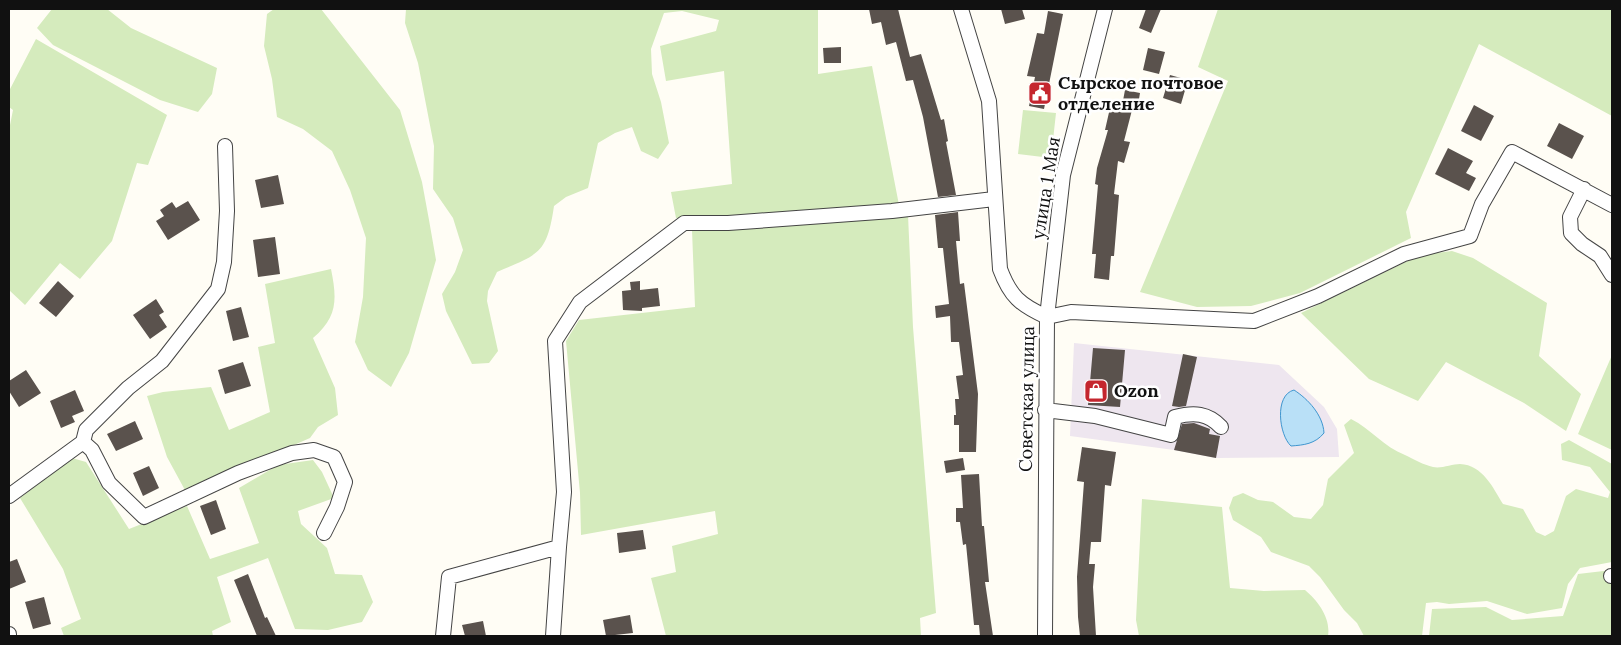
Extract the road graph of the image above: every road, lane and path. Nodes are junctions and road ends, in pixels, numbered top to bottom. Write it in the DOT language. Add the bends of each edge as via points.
graph roads {
  1 [pos="961,9"];
  2 [pos="1105,9"];
  3 [pos="225,146"];
  4 [pos="1584,189"];
  5 [pos="994,198"];
  6 [pos="1612,205"];
  7 [pos="1612,275"];
  8 [pos="1047,318"];
  9 [pos="1046,410"];
  10 [pos="1221,427"];
  11 [pos="83,442"];
  12 [pos="9,496"];
  13 [pos="324,533"];
  14 [pos="559,547"];
  15 [pos="443,636"];
  16 [pos="553,636"];
  17 [pos="1046,636"];
  1 -- 5 [label="street, Советская улица" via="989,101"];
  2 -- 8 [label="street, улица 1 Мая" via="1063,175"];
  3 -- 11 [label="street" via="228,211 224,262 218,289 162,361 128,388 86,430"];
  4 -- 6 [label="street"];
  4 -- 7 [label="street" via="1570,217 1571,233 1600,256"];
  4 -- 8 [label="street" via="1512,152 1482,204 1470,236 1404,254 1318,296 1254,321 1071,312"];
  5 -- 8 [label="street, Советская улица" via="1000,269 1007,288 1029,309"];
  5 -- 14 [label="street" via="892,211 728,223 684,223 580,302 556,341 564,492"];
  8 -- 9 [label="street, Советская улица"];
  9 -- 10 [label="street" via="1096,416 1171,435 1175,417 1188,413 1212,417"];
  9 -- 17 [label="street, Советская улица"];
  11 -- 12 [label="street"];
  11 -- 13 [label="street" via="92,450 109,483 144,517 238,473 292,453 314,450 334,457 345,482"];
  14 -- 15 [label="street" via="448,577"];
  14 -- 16 [label="street"];
}
